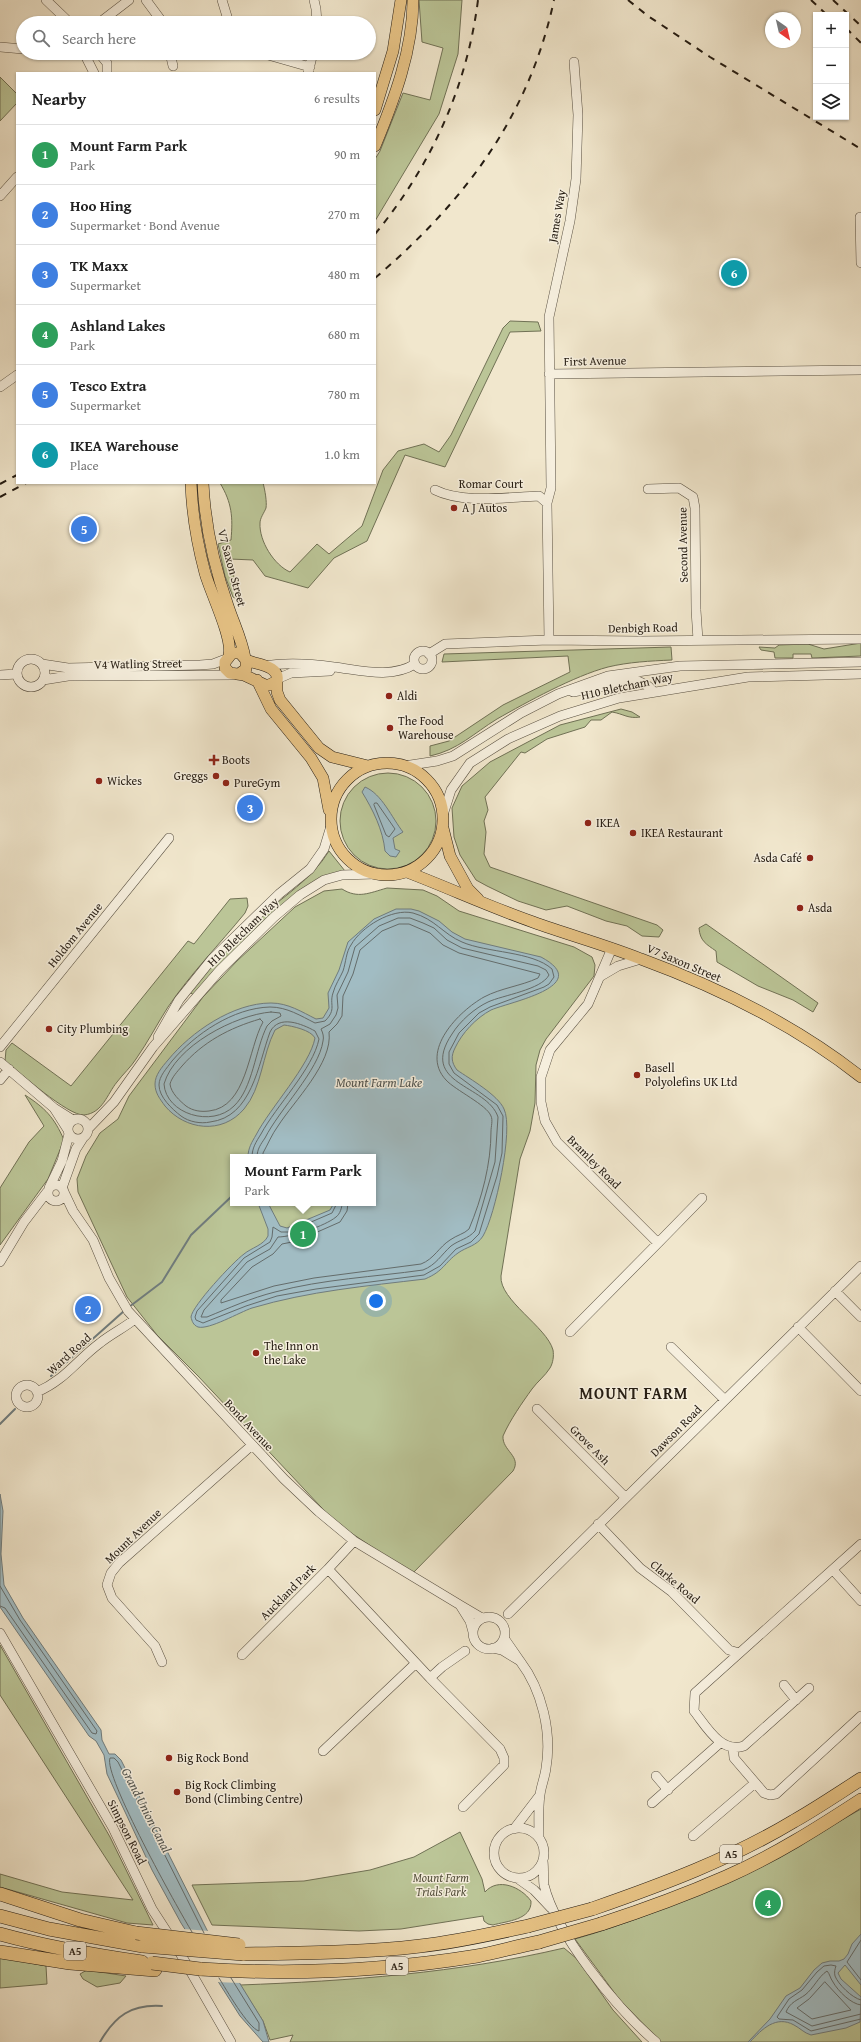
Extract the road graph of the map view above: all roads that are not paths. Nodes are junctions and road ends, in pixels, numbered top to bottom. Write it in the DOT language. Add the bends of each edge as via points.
graph roads {
  1 [pos="46,0"];
  2 [pos="129,0"];
  3 [pos="146,0"];
  4 [pos="222,0"];
  5 [pos="314,0"];
  6 [pos="401,0"];
  7 [pos="413,0"];
  8 [pos="63,16"];
  9 [pos="108,16"];
  10 [pos="158,16"];
  11 [pos="228,16"];
  12 [pos="316,16"];
  13 [pos="0,47"];
  14 [pos="16,48"];
  15 [pos="88,60"];
  16 [pos="105,60"];
  17 [pos="172,60"];
  18 [pos="281,60"];
  19 [pos="311,60"];
  20 [pos="574,62"];
  21 [pos="173,66"];
  22 [pos="309,70"];
  23 [pos="94,72"];
  24 [pos="107,72"];
  25 [pos="376,107"];
  26 [pos="376,143"];
  27 [pos="16,178"];
  28 [pos="0,196"];
  29 [pos="860,216"];
  30 [pos="861,264"];
  31 [pos="861,370"];
  32 [pos="549,374"];
  33 [pos="16,376"];
  34 [pos="0,387"];
  35 [pos="191,484"];
  36 [pos="203,484"];
  37 [pos="648,489"];
  38 [pos="434,490"];
  39 [pos="547,503"];
  40 [pos="861,639"];
  41 [pos="549,640"];
  42 [pos="698,640"];
  43 [pos="227,657"];
  44 [pos="246,659"];
  45 [pos="861,662"];
  46 [pos="42,664"];
  47 [pos="767,664"];
  48 [pos="266,666"];
  49 [pos="861,667"];
  50 [pos="354,670"];
  51 [pos="17,674"];
  52 [pos="236,674"];
  53 [pos="861,674"];
  54 [pos="0,675"];
  55 [pos="43,680"];
  56 [pos="257,680"];
  57 [pos="277,680"];
  58 [pos="653,691"];
  59 [pos="558,694"];
  60 [pos="368,766"];
  61 [pos="404,766"];
  62 [pos="443,815"];
  63 [pos="330,822"];
  64 [pos="442,827"];
  65 [pos="169,838"];
  66 [pos="407,872"];
  67 [pos="374,874"];
  68 [pos="482,902"];
  69 [pos="612,948"];
  70 [pos="641,959"];
  71 [pos="601,976"];
  72 [pos="0,1047"];
  73 [pos="153,1047"];
  74 [pos="0,1062"];
  75 [pos="9,1069"];
  76 [pos="861,1077"];
  77 [pos="0,1080"];
  78 [pos="54,1108"];
  79 [pos="101,1114"];
  80 [pos="76,1119"];
  81 [pos="88,1129"];
  82 [pos="68,1132"];
  83 [pos="83,1138"];
  84 [pos="63,1190"];
  85 [pos="51,1195"];
  86 [pos="702,1198"];
  87 [pos="73,1211"];
  88 [pos="658,1243"];
  89 [pos="0,1262"];
  90 [pos="861,1266"];
  91 [pos="835,1291"];
  92 [pos="861,1317"];
  93 [pos="135,1319"];
  94 [pos="798,1327"];
  95 [pos="570,1332"];
  96 [pos="671,1347"];
  97 [pos="861,1391"];
  98 [pos="38,1392"];
  99 [pos="725,1400"];
  100 [pos="537,1409"];
  101 [pos="252,1445"];
  102 [pos="625,1497"];
  103 [pos="598,1524"];
  104 [pos="354,1541"];
  105 [pos="861,1544"];
  106 [pos="328,1569"];
  107 [pos="833,1570"];
  108 [pos="861,1601"];
  109 [pos="460,1605"];
  110 [pos="508,1614"];
  111 [pos="494,1617"];
  112 [pos="482,1618"];
  113 [pos="503,1625"];
  114 [pos="0,1633"];
  115 [pos="473,1635"];
  116 [pos="504,1638"];
  117 [pos="489,1648"];
  118 [pos="464,1651"];
  119 [pos="739,1653"];
  120 [pos="242,1655"];
  121 [pos="520,1661"];
  122 [pos="162,1662"];
  123 [pos="416,1663"];
  124 [pos="430,1678"];
  125 [pos="784,1685"];
  126 [pos="809,1688"];
  127 [pos="796,1700"];
  128 [pos="861,1716"];
  129 [pos="720,1743"];
  130 [pos="733,1747"];
  131 [pos="323,1751"];
  132 [pos="656,1776"];
  133 [pos="861,1779"];
  134 [pos="755,1783"];
  135 [pos="668,1790"];
  136 [pos="540,1795"];
  137 [pos="861,1800"];
  138 [pos="652,1803"];
  139 [pos="463,1807"];
  140 [pos="514,1828"];
  141 [pos="693,1836"];
  142 [pos="539,1837"];
  143 [pos="544,1861"];
  144 [pos="517,1878"];
  145 [pos="0,1894"];
  146 [pos="554,1910"];
  147 [pos="0,1916"];
  148 [pos="0,1934"];
  149 [pos="241,1949"];
  150 [pos="0,1952"];
  151 [pos="154,1967"];
  152 [pos="231,2042"];
  153 [pos="656,2042"];
  1 -- 8 [label="street"];
  2 -- 9 [label="street"];
  3 -- 10 [label="street"];
  4 -- 11 [label="street"];
  5 -- 12 [label="street"];
  6 -- 25 [label="main road" via="393,50"];
  7 -- 26 [label="main road" via="406,52 393,100"];
  13 -- 14 [label="street"];
  15 -- 23 [label="street"];
  16 -- 24 [label="street"];
  17 -- 21 [label="street"];
  18 -- 22 [label="street"];
  19 -- 22 [label="street"];
  20 -- 32 [label="street, James Way" via="578,114 576,179 570,221 549,317"];
  27 -- 28 [label="street"];
  29 -- 30 [label="street"];
  31 -- 32 [label="street, First Avenue"];
  32 -- 39 [label="street, First Avenue" via="551,488"];
  33 -- 34 [label="street"];
  35 -- 43 [label="main road, V7 Saxon Street" via="196,539 215,604 229,639"];
  36 -- 44 [label="main road, V7 Saxon Street" via="215,561"];
  37 -- 42 [label="street, Second Avenue" via="679,488 693,497"];
  38 -- 39 [label="street, Romar Court" via="461,498 539,496"];
  39 -- 41 [label="street, First Avenue"];
  40 -- 42 [label="street, Denbigh Road"];
  41 -- 42 [label="street, Denbigh Road"];
  41 -- 50 [label="street, Denbigh Road" via="444,644 429,654 431,662 428,667 421,669 415,664 394,671"];
  43 -- 44 [label="main road" via="240,654"];
  43 -- 46 [label="street, V4 Watling Street" via="213,664 200,665 68,668"];
  43 -- 52 [label="main road" via="225,668"];
  44 -- 48 [label="main road"];
  44 -- 52 [label="main road" via="246,668"];
  45 -- 47 [label="street, H10 Bletcham Way"];
  46 -- 51 [label="street" via="35,659 26,660 19,666"];
  46 -- 55 [label="street" via="45,672"];
  47 -- 49 [label="street, H10 Bletcham Way" via="791,669"];
  47 -- 59 [label="street, H10 Bletcham Way" via="680,666 626,672"];
  48 -- 50 [label="street" via="283,663 334,666"];
  48 -- 57 [label="main road" via="276,671"];
  50 -- 57 [label="street" via="291,673"];
  51 -- 54 [label="street"];
  51 -- 55 [label="street" via="20,682 28,687 37,686"];
  52 -- 55 [label="street, V4 Watling Street" via="68,676"];
  52 -- 56 [label="main road"];
  53 -- 58 [label="street, H10 Bletcham Way" via="748,677"];
  56 -- 57 [label="main road" via="269,685"];
  56 -- 63 [label="main road" via="271,710 311,758 323,778"];
  57 -- 60 [label="main road" via="280,700 319,748 332,757"];
  58 -- 59 [label="street" via="636,680"];
  58 -- 62 [label="street, H10 Bletcham Way" via="613,699 574,711 508,739 470,763 450,790"];
  59 -- 61 [label="street, H10 Bletcham Way" via="521,713 453,756"];
  60 -- 61 [label="main road" via="380,763"];
  60 -- 63 [label="main road" via="356,772 341,787 332,805"];
  61 -- 62 [label="main road" via="427,780 438,796"];
  62 -- 64 [label="main road"];
  63 -- 67 [label="main road" via="340,852 350,862"];
  63 -- 73 [label="street, H10 Bletcham Way" via="329,836 321,855 310,869 279,894 212,959 175,1006"];
  64 -- 66 [label="main road" via="434,850 422,863"];
  64 -- 68 [label="main road, V7 Saxon Street" via="450,856 460,876 468,889"];
  65 -- 72 [label="street, Holdom Avenue"];
  66 -- 67 [label="main road"];
  66 -- 68 [label="main road, V7 Saxon Street"];
  67 -- 73 [label="street, H10 Bletcham Way" via="342,875 324,880 300,895 238,951"];
  68 -- 69 [label="main road, V7 Saxon Street"];
  69 -- 70 [label="main road, V7 Saxon Street"];
  69 -- 71 [label="street, Bramley Road"];
  70 -- 71 [label="street" via="618,966"];
  70 -- 76 [label="main road, V7 Saxon Street" via="677,972 772,1018 819,1046"];
  71 -- 88 [label="street, Bramley Road" via="588,1004 550,1050 541,1078 541,1102 545,1121 557,1142"];
  73 -- 79 [label="street, H10 Bletcham Way" via="114,1102"];
  74 -- 75 [label="street"];
  75 -- 77 [label="street"];
  75 -- 78 [label="street"];
  78 -- 80 [label="street"];
  78 -- 82 [label="street"];
  79 -- 80 [label="street"];
  79 -- 81 [label="street, H10 Bletcham Way"];
  80 -- 81 [label="street" via="85,1122"];
  80 -- 82 [label="street" via="69,1124"];
  81 -- 83 [label="street"];
  82 -- 83 [label="street" via="74,1138"];
  82 -- 85 [label="street"];
  83 -- 84 [label="street" via="76,1149"];
  84 -- 85 [label="street" via="63,1196"];
  84 -- 85 [label="street" via="56,1185"];
  84 -- 87 [label="street, Bond Avenue"];
  85 -- 87 [label="street, Bond Avenue"];
  85 -- 89 [label="street" via="32,1211"];
  86 -- 88 [label="street"];
  87 -- 93 [label="street, Bond Avenue" via="93,1240 109,1278"];
  88 -- 95 [label="street"];
  90 -- 91 [label="street, Dawson Road"];
  91 -- 92 [label="street"];
  91 -- 94 [label="street, Dawson Road"];
  93 -- 98 [label="street, Ward Road" via="100,1343 54,1385"];
  93 -- 101 [label="street, Bond Avenue"];
  94 -- 97 [label="street"];
  94 -- 99 [label="street, Dawson Road"];
  96 -- 99 [label="street"];
  99 -- 102 [label="street, Dawson Road"];
  100 -- 102 [label="street, Grove Ash"];
  101 -- 104 [label="street, Bond Avenue" via="289,1484"];
  101 -- 122 [label="street, Mount Avenue" via="119,1563 111,1573 107,1585 112,1598 156,1646"];
  102 -- 103 [label="street, Dawson Road"];
  103 -- 110 [label="street, Dawson Road"];
  103 -- 119 [label="street, Clarke Road" via="640,1568 672,1592 729,1650"];
  104 -- 106 [label="street"];
  104 -- 109 [label="street, Bond Avenue"];
  105 -- 107 [label="street"];
  106 -- 120 [label="street, Auckland Park"];
  106 -- 123 [label="street, Auckland Park"];
  107 -- 108 [label="street"];
  107 -- 119 [label="street"];
  109 -- 112 [label="street, Bond Avenue"];
  109 -- 115 [label="street, Bond Avenue" via="470,1621"];
  110 -- 111 [label="street"];
  110 -- 113 [label="street, Dawson Road"];
  111 -- 112 [label="street"];
  111 -- 113 [label="street"];
  112 -- 115 [label="street" via="476,1624"];
  113 -- 116 [label="street"];
  114 -- 152 [label="street, Simpson Road" via="114,1828 152,1909"];
  115 -- 117 [label="street" via="480,1646"];
  115 -- 118 [label="street"];
  116 -- 117 [label="street" via="502,1643"];
  116 -- 121 [label="street"];
  117 -- 118 [label="street"];
  117 -- 121 [label="street" via="502,1650"];
  118 -- 124 [label="street"];
  119 -- 129 [label="street" via="695,1693 694,1712"];
  121 -- 136 [label="street" via="530,1674 540,1698 547,1735 546,1767"];
  123 -- 124 [label="street, Auckland Park"];
  123 -- 131 [label="street"];
  124 -- 139 [label="street, Auckland Park" via="500,1749 504,1758 504,1765"];
  125 -- 127 [label="street"];
  126 -- 127 [label="street"];
  127 -- 130 [label="street" via="744,1746"];
  128 -- 134 [label="street" via="776,1794 764,1793"];
  129 -- 130 [label="street"];
  129 -- 135 [label="street"];
  130 -- 134 [label="street" via="734,1758"];
  132 -- 135 [label="street"];
  133 -- 149 [label="highway, A5, bridge" via="794,1822 736,1852 662,1884 592,1909 471,1939 421,1946 327,1953"];
  134 -- 141 [label="street"];
  135 -- 138 [label="street"];
  136 -- 140 [label="street"];
  136 -- 142 [label="street"];
  137 -- 151 [label="highway, A5, bridge" via="796,1841 728,1876 664,1903 539,1942 478,1956 360,1970 252,1972"];
  140 -- 142 [label="street" via="528,1829"];
  140 -- 144 [label="street" via="498,1839 494,1856 502,1871"];
  142 -- 143 [label="street" via="543,1845"];
  143 -- 144 [label="street" via="533,1874"];
  143 -- 146 [label="street" via="544,1884"];
  144 -- 146 [label="street" via="534,1890"];
  145 -- 149 [label="highway, bridge" via="80,1920 136,1933"];
  146 -- 153 [label="street" via="591,1970 616,2002"];
  147 -- 149 [label="highway, A5, bridge" via="49,1929 143,1946"];
  148 -- 151 [label="highway, A5"];
  150 -- 151 [label="highway" via="70,1963"];
}
